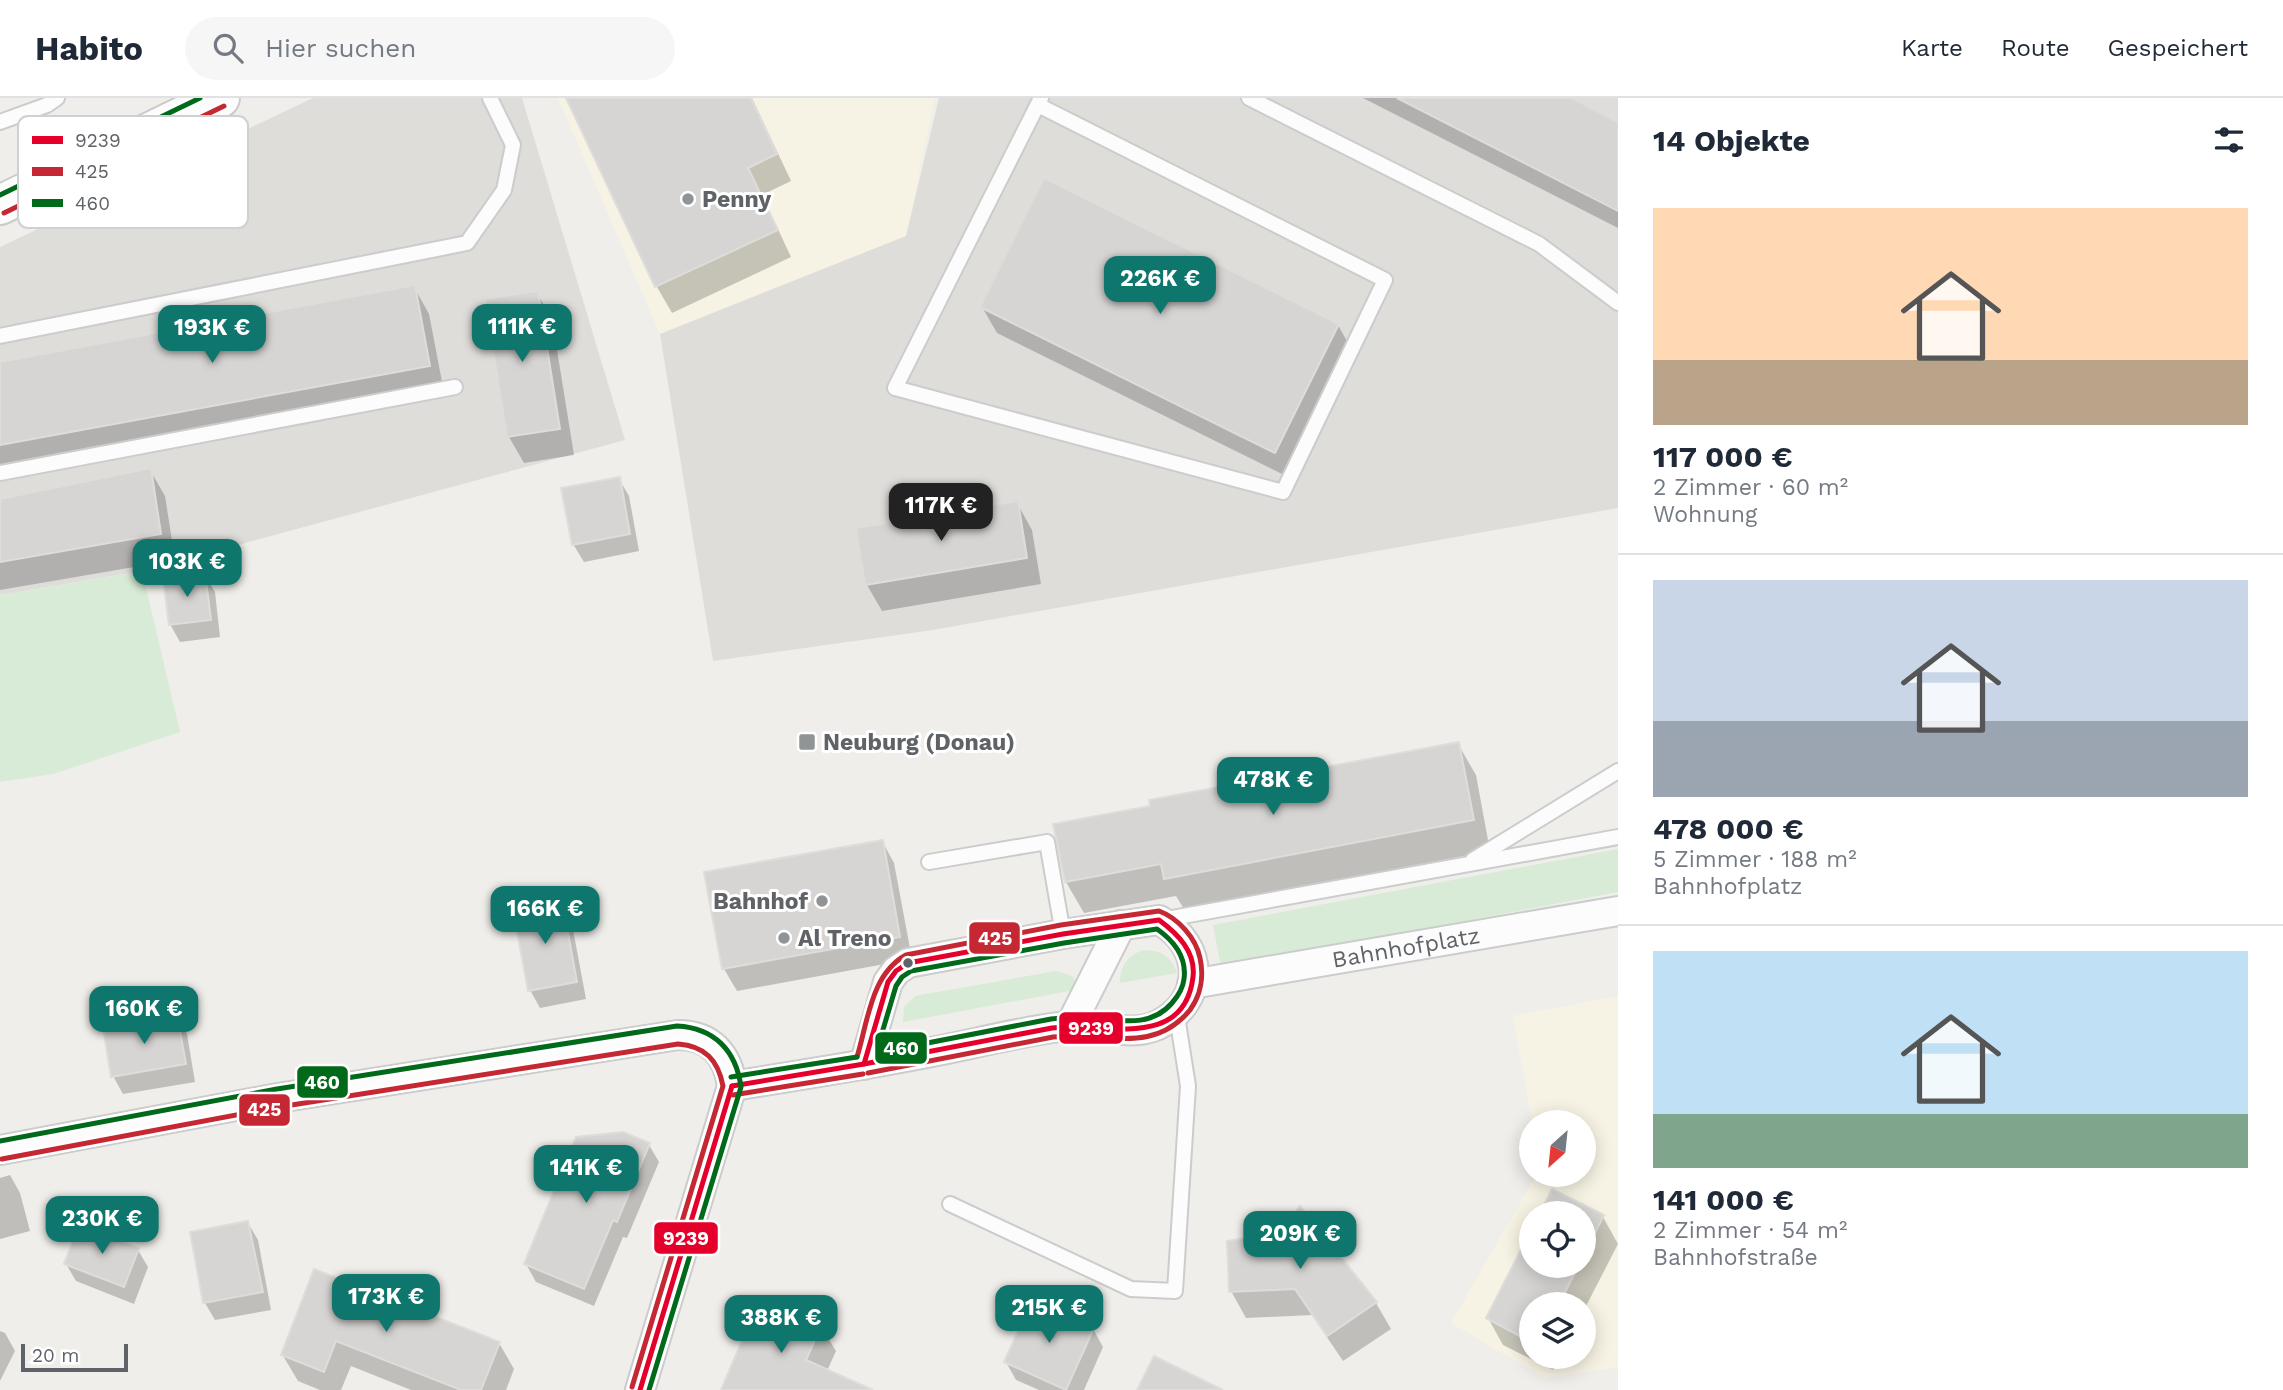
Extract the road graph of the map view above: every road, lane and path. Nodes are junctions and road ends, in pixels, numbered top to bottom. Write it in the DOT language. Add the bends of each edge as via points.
graph roads {
  1 [pos="57,98"];
  2 [pos="220,98"];
  3 [pos="490,98"];
  4 [pos="1249,98"];
  5 [pos="1040,101"];
  6 [pos="183,116"];
  7 [pos="0,122"];
  8 [pos="18,196"];
  9 [pos="0,205"];
  10 [pos="1618,303"];
  11 [pos="0,336"];
  12 [pos="455,387"];
  13 [pos="0,473"];
  14 [pos="1618,771"];
  15 [pos="1618,837"];
  16 [pos="929,862"];
  17 [pos="1466,864"];
  18 [pos="1618,911"];
  19 [pos="1159,920"];
  20 [pos="1121,925"];
  21 [pos="1063,934"];
  22 [pos="1192,984"];
  23 [pos="1176,1010"];
  24 [pos="1070,1026"];
  25 [pos="864,1065"];
  26 [pos="732,1086"];
  27 [pos="0,1150"];
  28 [pos="950,1203"];
  29 [pos="640,1390"];
  1 -- 7 [label="lane"];
  2 -- 6 [label="main road"];
  3 -- 11 [label="lane" via="513,145 504,191 467,243"];
  4 -- 10 [label="lane" via="1539,244"];
  5 -- 5 [label="lane" via="895,388 1283,492 1385,280"];
  8 -- 9 [label="main road"];
  12 -- 13 [label="lane"];
  14 -- 17 [label="lane"];
  15 -- 17 [label="lane"];
  16 -- 21 [label="lane" via="1047,842"];
  17 -- 19 [label="lane"];
  18 -- 22 [label="street, Bahnhofplatz"];
  19 -- 20 [label="street"];
  19 -- 22 [label="street" via="1184,939 1194,968"];
  20 -- 21 [label="street"];
  20 -- 24 [label="street"];
  21 -- 25 [label="street" via="908,963 888,982"];
  22 -- 23 [label="street"];
  23 -- 24 [label="street" via="1157,1025 1130,1030"];
  23 -- 28 [label="lane" via="1188,1086 1175,1291 1132,1289"];
  24 -- 25 [label="street"];
  25 -- 26 [label="street"];
  26 -- 27 [label="street" via="719,1050 699,1037 678,1035 278,1098"];
  26 -- 29 [label="street"];
}
